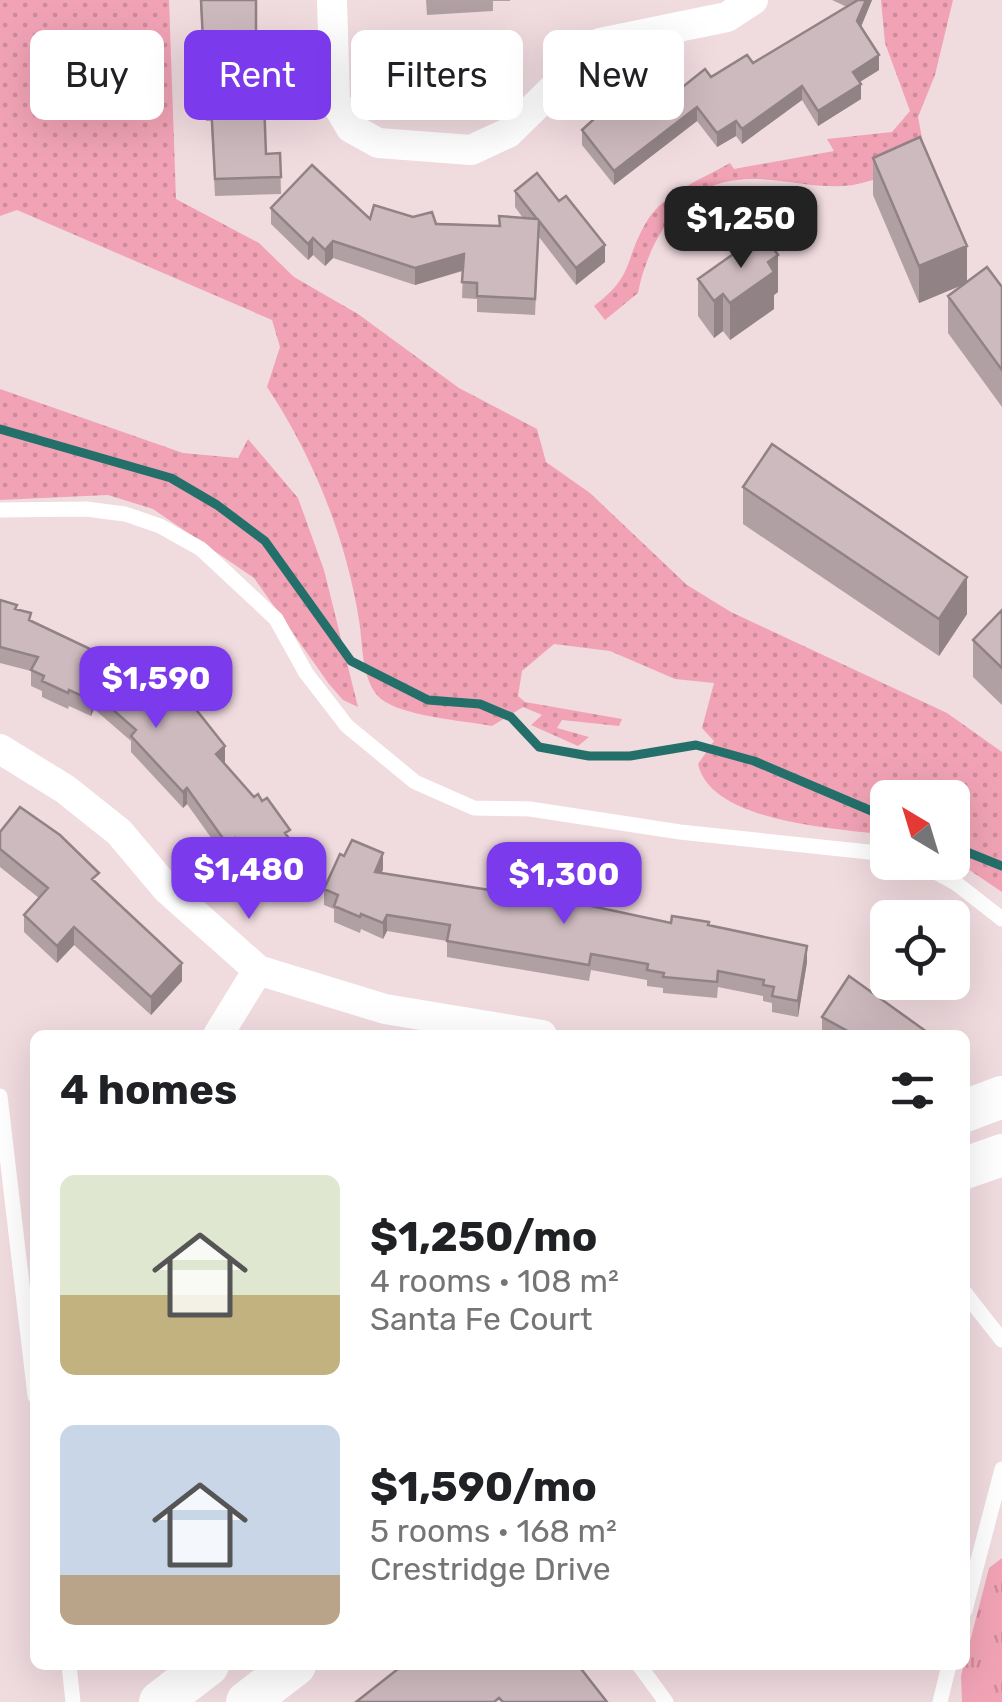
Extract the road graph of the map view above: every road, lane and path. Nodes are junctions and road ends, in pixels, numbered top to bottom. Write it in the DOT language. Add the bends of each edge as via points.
graph roads {
  1 [pos="332,0"];
  2 [pos="754,0"];
  3 [pos="0,510"];
  4 [pos="0,749"];
  5 [pos="870,852"];
  6 [pos="950,880"];
  7 [pos="1002,919"];
  8 [pos="258,970"];
  9 [pos="221,1030"];
  10 [pos="512,1030"];
  11 [pos="0,1096"];
  12 [pos="1002,1097"];
  13 [pos="970,1109"];
  14 [pos="1002,1155"];
  15 [pos="970,1166"];
  16 [pos="970,1299"];
  17 [pos="1002,1340"];
  18 [pos="30,1353"];
  19 [pos="1002,1469"];
  20 [pos="970,1591"];
  21 [pos="69,1670"];
  22 [pos="202,1670"];
  23 [pos="643,1670"];
  24 [pos="949,1670"];
  25 [pos="73,1702"];
  26 [pos="160,1702"];
  27 [pos="666,1702"];
  28 [pos="940,1702"];
  1 -- 2 [label="street" via="335,101 351,128 378,143 471,150 508,132 600,42 728,17"];
  3 -- 5 [label="lane" via="125,514 202,549 276,619 347,726 415,782 474,808 530,809"];
  4 -- 8 [label="street" via="118,832 167,890"];
  6 -- 7 [label="lane"];
  8 -- 9 [label="street"];
  8 -- 10 [label="street" via="385,1009"];
  11 -- 18 [label="lane"];
  12 -- 13 [label="main road"];
  14 -- 15 [label="main road"];
  16 -- 17 [label="lane"];
  19 -- 20 [label="lane"];
  21 -- 25 [label="lane"];
  22 -- 26 [label="main road"];
  23 -- 27 [label="lane"];
  24 -- 28 [label="lane"];
}
